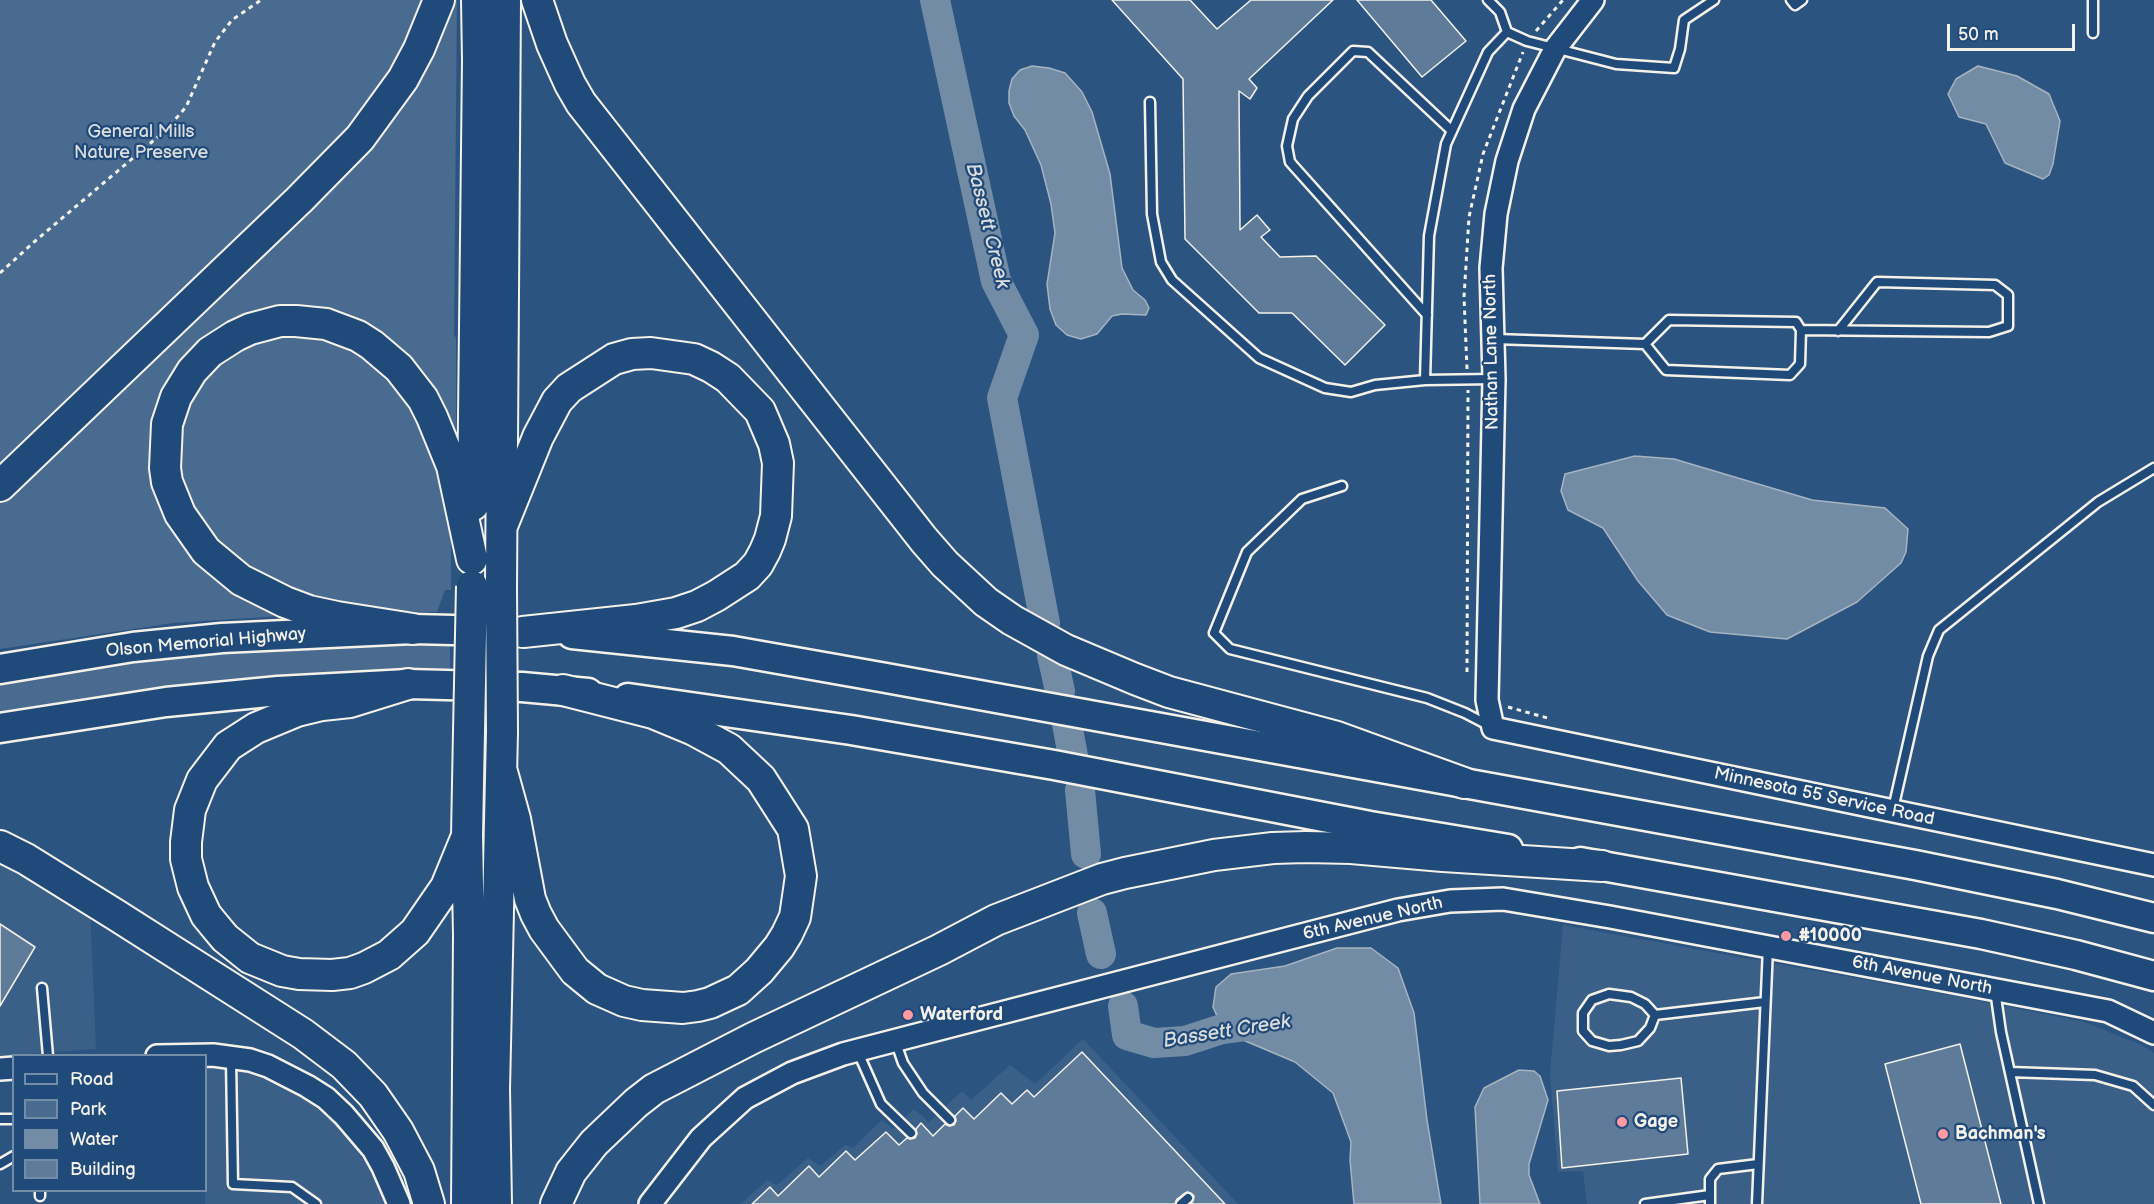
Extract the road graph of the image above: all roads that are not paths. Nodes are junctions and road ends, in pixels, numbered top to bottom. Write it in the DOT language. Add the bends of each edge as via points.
graph roads {
  1 [pos="439,0"];
  2 [pos="477,0"];
  3 [pos="505,0"];
  4 [pos="537,0"];
  5 [pos="1488,0"];
  6 [pos="1593,0"];
  7 [pos="1714,0"];
  8 [pos="1791,0"];
  9 [pos="1802,0"];
  10 [pos="2093,0"];
  11 [pos="1507,32"];
  12 [pos="2094,33"];
  13 [pos="1555,49"];
  14 [pos="1150,102"];
  15 [pos="1452,131"];
  16 [pos="1427,315"];
  17 [pos="1801,330"];
  18 [pos="1838,330"];
  19 [pos="1494,339"];
  20 [pos="1646,344"];
  21 [pos="1494,379"];
  22 [pos="1425,380"];
  23 [pos="2154,468"];
  24 [pos="0,486"];
  25 [pos="1342,486"];
  26 [pos="502,526"];
  27 [pos="472,573"];
  28 [pos="413,629"];
  29 [pos="523,632"];
  30 [pos="0,669"];
  31 [pos="408,684"];
  32 [pos="563,690"];
  33 [pos="0,728"];
  34 [pos="1493,728"];
  35 [pos="502,772"];
  36 [pos="1464,783"];
  37 [pos="1892,811"];
  38 [pos="467,836"];
  39 [pos="0,846"];
  40 [pos="2154,865"];
  41 [pos="1602,866"];
  42 [pos="2154,918"];
  43 [pos="1768,947"];
  44 [pos="2154,976"];
  45 [pos="42,988"];
  46 [pos="1995,990"];
  47 [pos="1766,1002"];
  48 [pos="1655,1015"];
  49 [pos="2154,1033"];
  50 [pos="895,1040"];
  51 [pos="857,1050"];
  52 [pos="48,1054"];
  53 [pos="207,1055"];
  54 [pos="231,1057"];
  55 [pos="2010,1072"];
  56 [pos="2154,1105"];
  57 [pos="950,1120"];
  58 [pos="911,1133"];
  59 [pos="1758,1164"];
  60 [pos="1710,1200"];
  61 [pos="316,1204"];
  62 [pos="399,1204"];
  63 [pos="429,1204"];
  64 [pos="467,1204"];
  65 [pos="496,1204"];
  66 [pos="556,1204"];
  67 [pos="650,1204"];
  68 [pos="1645,1204"];
  69 [pos="1757,1204"];
  70 [pos="2039,1204"];
  1 -- 24 [label="highway" via="403,80 360,138"];
  2 -- 27 [label="highway"];
  3 -- 26 [label="highway"];
  4 -- 36 [label="highway" via="558,59 581,103 924,540 986,602 1066,650 1169,692 1337,737"];
  5 -- 11 [label="lane" via="1500,12"];
  6 -- 13 [label="street, Nathan Lane North"];
  7 -- 13 [label="lane" via="1684,20 1674,68 1616,64"];
  8 -- 9 [label="lane" via="1795,5"];
  10 -- 12 [label="lane"];
  11 -- 13 [label="lane"];
  11 -- 15 [label="lane" via="1488,52"];
  13 -- 19 [label="street, Nathan Lane North" via="1524,109 1507,161 1496,214 1491,268"];
  14 -- 22 [label="lane" via="1152,214 1161,262 1172,280 1259,358 1325,388 1351,392 1375,385"];
  15 -- 16 [label="lane" via="1446,144 1429,236"];
  15 -- 16 [label="lane" via="1368,52 1353,51 1308,96 1293,119 1287,146 1290,162"];
  16 -- 22 [label="lane"];
  17 -- 18 [label="lane"];
  17 -- 20 [label="lane" via="1796,322 1669,321"];
  17 -- 20 [label="lane" via="1800,363 1790,375 1666,370"];
  18 -- 18 [label="lane" via="1989,332 2008,326 2008,295 1995,285 1877,282"];
  19 -- 20 [label="lane"];
  19 -- 21 [label="street, Nathan Lane North"];
  21 -- 22 [label="lane"];
  21 -- 34 [label="street, Nathan Lane North" via="1487,700"];
  23 -- 37 [label="lane" via="2098,502 1939,630 1928,656"];
  25 -- 34 [label="lane" via="1302,498 1247,552 1214,633 1230,649 1427,698"];
  26 -- 29 [label="highway" via="538,436 557,401 598,368 632,354 694,359 728,378 760,411 774,444 778,463 776,516 765,550 747,576 697,606 676,613"];
  26 -- 35 [label="highway, bridge"];
  27 -- 28 [label="highway" via="452,466 432,417 399,368 372,345 326,324 280,321 250,329 210,352 176,397 167,424 165,468 180,514 206,551 241,580 285,602 328,615"];
  27 -- 38 [label="highway, bridge"];
  28 -- 29 [label="highway, Olson Memorial Highway"];
  28 -- 30 [label="highway, Olson Memorial Highway" via="211,639"];
  29 -- 36 [label="highway, Olson Memorial Highway" via="733,651"];
  31 -- 32 [label="highway"];
  31 -- 33 [label="highway" via="177,701"];
  31 -- 38 [label="highway" via="350,702 297,711 256,728 228,746 202,780 186,826 193,887 206,915 225,938 250,958 299,974 350,973 389,955 422,924 446,887"];
  32 -- 35 [label="highway" via="684,725 729,749 761,779 793,829 801,876 795,917 779,947 738,990 698,1006 642,1005 597,989 565,959 544,929 530,898"];
  32 -- 41 [label="highway" via="851,730"];
  34 -- 37 [label="street, Minnesota 55 Service Road"];
  35 -- 65 [label="highway" via="494,1089"];
  36 -- 42 [label="highway, Olson Memorial Highway" via="1926,867"];
  37 -- 40 [label="street, Minnesota 55 Service Road"];
  38 -- 64 [label="highway"];
  39 -- 63 [label="highway" via="135,927 303,1034 344,1065 373,1095 398,1131 419,1171"];
  41 -- 44 [label="highway" via="1982,934"];
  41 -- 66 [label="highway" via="1306,847 1214,855 1102,879 996,920 654,1089 594,1143 571,1172"];
  43 -- 46 [label="street, 6th Avenue North"];
  43 -- 47 [label="lane"];
  43 -- 50 [label="street, 6th Avenue North" via="1503,899 1450,901 1398,910"];
  45 -- 52 [label="lane"];
  46 -- 49 [label="street, 6th Avenue North" via="2108,1011"];
  46 -- 55 [label="lane"];
  47 -- 48 [label="lane"];
  47 -- 59 [label="lane"];
  48 -- 48 [label="lane" via="1638,1041 1621,1046 1592,1041 1583,1031 1583,1013 1592,1000 1609,994 1631,997"];
  50 -- 51 [label="street, 6th Avenue North"];
  50 -- 57 [label="lane" via="903,1063 923,1093"];
  51 -- 58 [label="lane" via="881,1104"];
  51 -- 67 [label="street, 6th Avenue North" via="792,1073 746,1098 701,1138"];
  53 -- 54 [label="street"];
  54 -- 61 [label="lane" via="233,1184 292,1186"];
  54 -- 62 [label="street" via="268,1066 326,1098 373,1149"];
  55 -- 56 [label="lane" via="2095,1075 2133,1086"];
  55 -- 70 [label="lane"];
  59 -- 60 [label="lane" via="1718,1169 1710,1179"];
  59 -- 69 [label="lane"];
  60 -- 68 [label="lane"];
}
